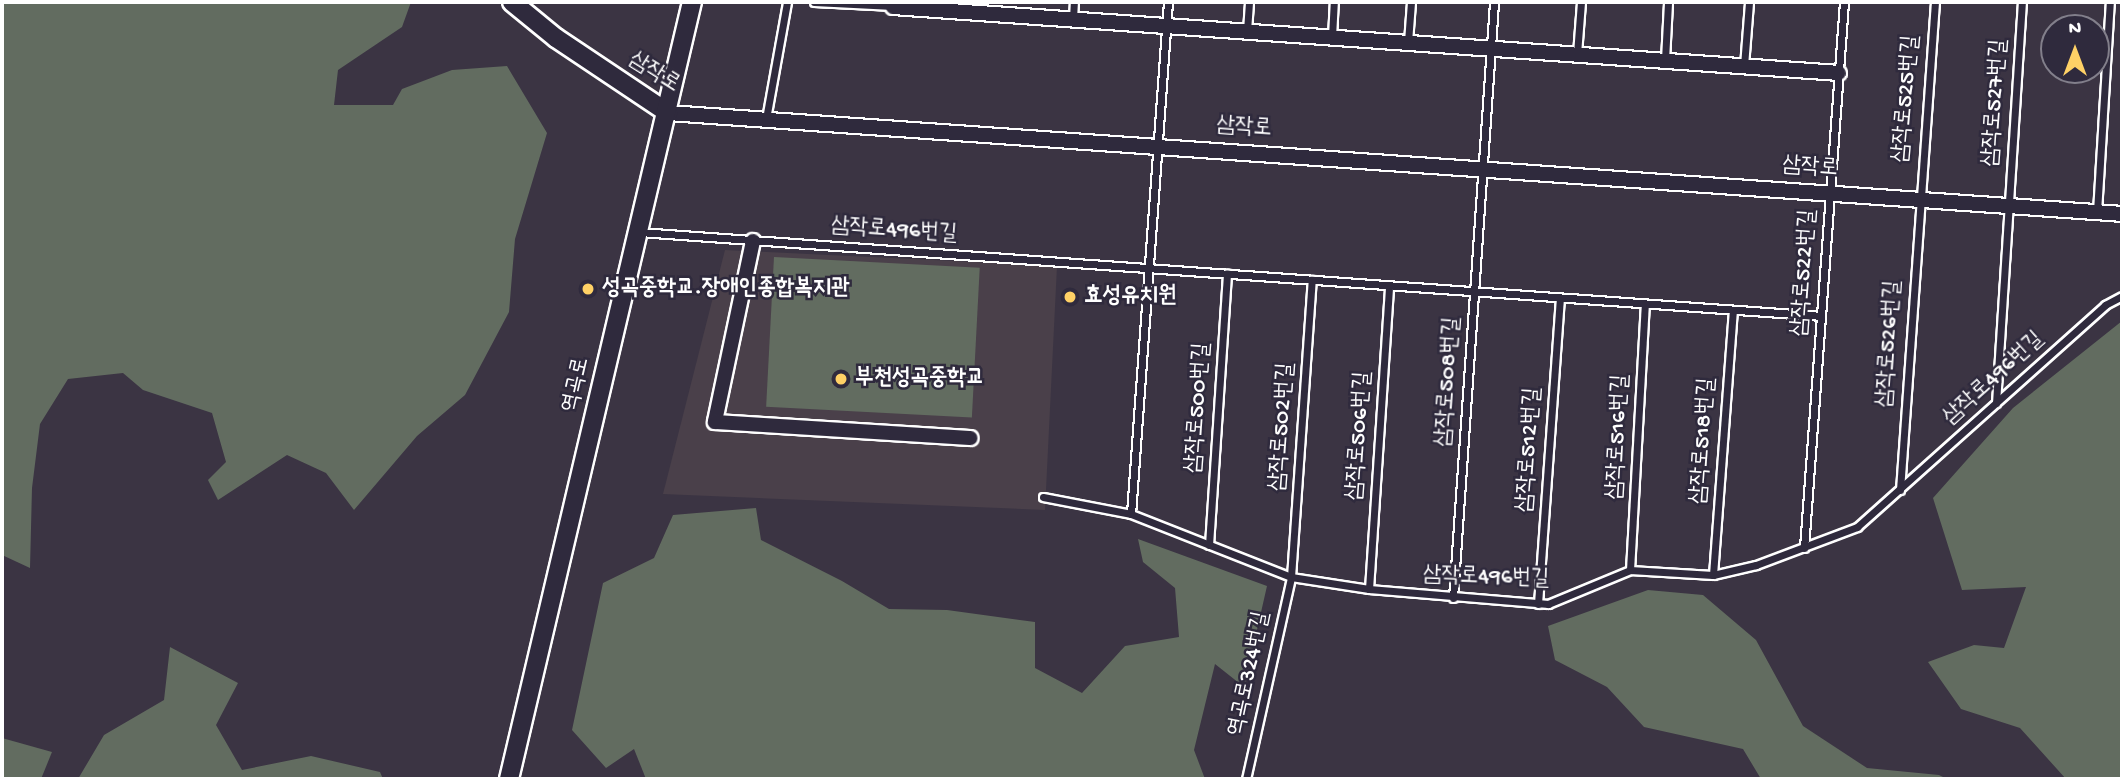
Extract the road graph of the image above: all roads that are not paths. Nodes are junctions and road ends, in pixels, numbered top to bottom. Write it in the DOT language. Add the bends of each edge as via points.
graph roads {
  1 [pos="512,2"];
  2 [pos="692,2"];
  3 [pos="786,2"];
  4 [pos="814,2"];
  5 [pos="1074,2"];
  6 [pos="1168,2"];
  7 [pos="1249,2"];
  8 [pos="1334,2"];
  9 [pos="1411,2"];
  10 [pos="1494,2"];
  11 [pos="1581,2"];
  12 [pos="1668,2"];
  13 [pos="1749,2"];
  14 [pos="1844,2"];
  15 [pos="1935,2"];
  16 [pos="2022,2"];
  17 [pos="2110,2"];
  18 [pos="893,4"];
  19 [pos="985,8"];
  20 [pos="1073,20"];
  21 [pos="1166,26"];
  22 [pos="1247,32"];
  23 [pos="1332,38"];
  24 [pos="1408,43"];
  25 [pos="1490,49"];
  26 [pos="1577,55"];
  27 [pos="1665,61"];
  28 [pos="1744,67"];
  29 [pos="1839,73"];
  30 [pos="668,113"];
  31 [pos="766,120"];
  32 [pos="1157,147"];
  33 [pos="1481,169"];
  34 [pos="1830,193"];
  35 [pos="1919,200"];
  36 [pos="2008,207"];
  37 [pos="2097,212"];
  38 [pos="2122,214"];
  39 [pos="639,232"];
  40 [pos="753,241"];
  41 [pos="1147,269"];
  42 [pos="1227,274"];
  43 [pos="1312,280"];
  44 [pos="1389,286"];
  45 [pos="1475,292"];
  46 [pos="2122,296"];
  47 [pos="1560,299"];
  48 [pos="1645,305"];
  49 [pos="1733,311"];
  50 [pos="1821,316"];
  51 [pos="1996,403"];
  52 [pos="970,438"];
  53 [pos="1900,490"];
  54 [pos="1043,497"];
  55 [pos="1131,514"];
  56 [pos="1209,545"];
  57 [pos="1804,548"];
  58 [pos="1630,570"];
  59 [pos="1713,575"];
  60 [pos="1291,577"];
  61 [pos="1369,589"];
  62 [pos="1453,598"];
  63 [pos="1538,604"];
  64 [pos="509,779"];
  65 [pos="1246,779"];
  1 -- 30 [label="street, 삼작로" via="556,38"];
  2 -- 30 [label="street, 역곡로"];
  3 -- 31 [label="lane"];
  4 -- 18 [label="lane"];
  5 -- 20 [label="lane"];
  6 -- 21 [label="lane"];
  7 -- 22 [label="lane"];
  8 -- 23 [label="lane"];
  9 -- 24 [label="lane"];
  10 -- 25 [label="lane, 삼작로508번길"];
  11 -- 26 [label="lane"];
  12 -- 27 [label="lane"];
  13 -- 28 [label="lane"];
  14 -- 29 [label="lane, 삼작로522번길"];
  15 -- 35 [label="lane, 삼작로525번길"];
  16 -- 36 [label="lane, 삼작로527번길"];
  17 -- 37 [label="lane"];
  18 -- 19 [label="street"];
  19 -- 20 [label="street"];
  20 -- 21 [label="street"];
  21 -- 22 [label="street"];
  21 -- 32 [label="lane"];
  22 -- 23 [label="street"];
  23 -- 24 [label="street"];
  24 -- 25 [label="street"];
  25 -- 26 [label="street"];
  25 -- 33 [label="lane, 삼작로508번길"];
  26 -- 27 [label="street"];
  27 -- 28 [label="street"];
  28 -- 29 [label="street"];
  29 -- 34 [label="lane, 삼작로522번길"];
  30 -- 31 [label="street, 삼작로"];
  30 -- 39 [label="street, 역곡로"];
  31 -- 32 [label="street, 삼작로"];
  32 -- 33 [label="street, 삼작로"];
  32 -- 41 [label="lane"];
  33 -- 34 [label="street, 삼작로"];
  33 -- 45 [label="lane, 삼작로508번길"];
  34 -- 35 [label="street, 삼작로"];
  34 -- 50 [label="lane, 삼작로522번길"];
  35 -- 36 [label="street, 삼작로"];
  35 -- 53 [label="lane, 삼작로526번길"];
  36 -- 37 [label="street, 삼작로"];
  36 -- 51 [label="lane"];
  37 -- 38 [label="street, 삼작로"];
  39 -- 40 [label="lane, 삼작로496번길"];
  39 -- 64 [label="street, 역곡로"];
  40 -- 41 [label="lane, 삼작로496번길"];
  40 -- 52 [label="street" via="715,422"];
  41 -- 42 [label="lane, 삼작로496번길"];
  41 -- 55 [label="lane"];
  42 -- 43 [label="lane, 삼작로496번길"];
  42 -- 56 [label="lane, 삼작로500번길"];
  43 -- 44 [label="lane, 삼작로496번길"];
  43 -- 60 [label="lane, 삼작로502번길"];
  44 -- 45 [label="lane, 삼작로496번길"];
  44 -- 61 [label="lane, 삼작로506번길"];
  45 -- 47 [label="lane, 삼작로496번길"];
  45 -- 62 [label="lane, 삼작로508번길"];
  46 -- 51 [label="lane, 삼작로496번길" via="2105,305"];
  47 -- 48 [label="lane, 삼작로496번길"];
  47 -- 63 [label="lane, 삼작로512번길"];
  48 -- 49 [label="lane, 삼작로496번길"];
  48 -- 58 [label="lane, 삼작로516번길"];
  49 -- 50 [label="lane, 삼작로496번길"];
  49 -- 59 [label="lane, 삼작로518번길"];
  50 -- 57 [label="lane, 삼작로522번길"];
  51 -- 53 [label="lane, 삼작로496번길"];
  53 -- 57 [label="lane, 삼작로496번길" via="1857,527"];
  54 -- 55 [label="lane, 삼작로496번길"];
  55 -- 56 [label="lane, 삼작로496번길"];
  56 -- 60 [label="lane, 삼작로496번길"];
  57 -- 59 [label="lane, 삼작로496번길"];
  58 -- 59 [label="lane, 삼작로496번길"];
  58 -- 63 [label="lane, 삼작로496번길"];
  60 -- 61 [label="lane, 삼작로496번길"];
  60 -- 65 [label="lane, 역곡로324번길"];
  61 -- 62 [label="lane, 삼작로496번길"];
  62 -- 63 [label="lane, 삼작로496번길"];
}
